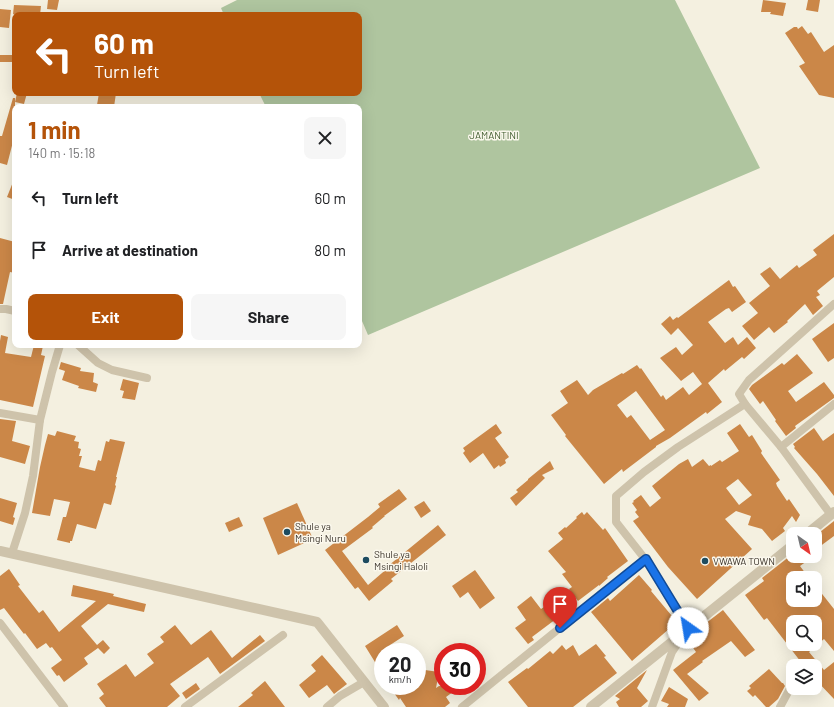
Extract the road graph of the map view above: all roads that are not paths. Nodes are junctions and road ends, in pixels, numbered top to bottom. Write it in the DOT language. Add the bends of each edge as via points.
graph roads {
  1 [pos="834,304"];
  2 [pos="0,309"];
  3 [pos="12,310"];
  4 [pos="59,348"];
  5 [pos="81,348"];
  6 [pos="147,378"];
  7 [pos="745,404"];
  8 [pos="834,404"];
  9 [pos="0,413"];
  10 [pos="40,420"];
  11 [pos="781,448"];
  12 [pos="832,514"];
  13 [pos="816,527"];
  14 [pos="0,551"];
  15 [pos="786,551"];
  16 [pos="12,553"];
  17 [pos="646,559"];
  18 [pos="0,623"];
  19 [pos="688,628"];
  20 [pos="283,635"];
  21 [pos="364,682"];
  22 [pos="786,695"];
  23 [pos="64,707"];
  24 [pos="185,707"];
  25 [pos="327,707"];
  26 [pos="384,707"];
  27 [pos="462,707"];
  28 [pos="591,707"];
  29 [pos="652,707"];
  30 [pos="780,707"];
  1 -- 7 [label="street" via="749,380 739,394"];
  2 -- 3 [label="street"];
  4 -- 10 [label="street"];
  5 -- 6 [label="street" via="98,363 112,370"];
  7 -- 11 [label="street"];
  7 -- 17 [label="street" via="678,447 616,496 616,522"];
  8 -- 11 [label="street"];
  9 -- 10 [label="street"];
  10 -- 16 [label="street" via="33,476"];
  11 -- 12 [label="street"];
  12 -- 13 [label="street"];
  14 -- 16 [label="street"];
  15 -- 19 [label="street"];
  16 -- 21 [label="street" via="317,622"];
  17 -- 19 [label="street"];
  17 -- 27 [label="street"];
  18 -- 23 [label="street"];
  19 -- 28 [label="street"];
  19 -- 29 [label="street" via="672,652"];
  20 -- 24 [label="street"];
  21 -- 25 [label="street"];
  21 -- 26 [label="street"];
  22 -- 30 [label="street"];
}
